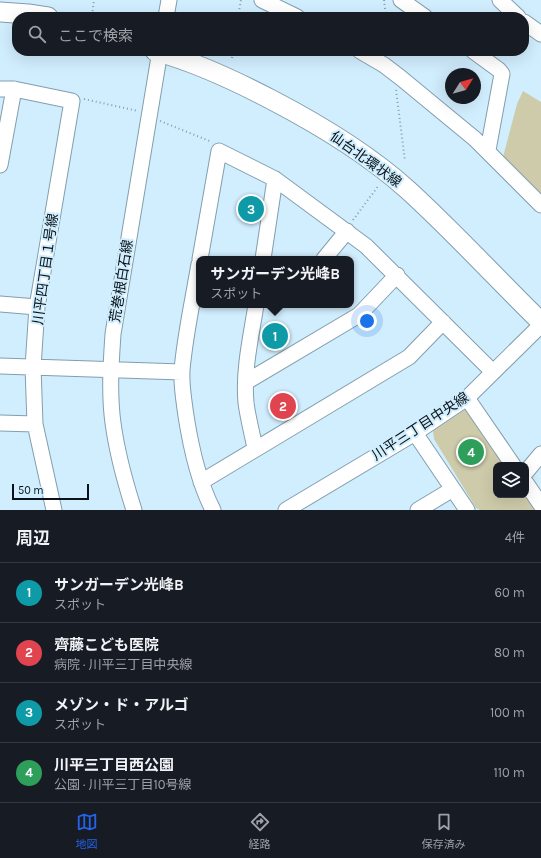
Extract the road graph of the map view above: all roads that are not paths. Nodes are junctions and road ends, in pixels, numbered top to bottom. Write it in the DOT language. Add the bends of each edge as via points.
graph roads {
  1 [pos="169,0"];
  2 [pos="262,0"];
  3 [pos="401,0"];
  4 [pos="500,0"];
  5 [pos="0,12"];
  6 [pos="167,12"];
  7 [pos="287,12"];
  8 [pos="418,12"];
  9 [pos="513,12"];
  10 [pos="12,13"];
  11 [pos="0,23"];
  12 [pos="12,24"];
  13 [pos="529,26"];
  14 [pos="541,34"];
  15 [pos="157,56"];
  16 [pos="172,56"];
  17 [pos="204,56"];
  18 [pos="369,56"];
  19 [pos="480,56"];
  20 [pos="7,89"];
  21 [pos="488,150"];
  22 [pos="0,165"];
  23 [pos="275,179"];
  24 [pos="541,205"];
  25 [pos="346,231"];
  26 [pos="201,256"];
  27 [pos="263,256"];
  28 [pos="326,256"];
  29 [pos="397,275"];
  30 [pos="196,281"];
  31 [pos="0,304"];
  32 [pos="541,305"];
  33 [pos="37,308"];
  34 [pos="256,308"];
  35 [pos="443,322"];
  36 [pos="541,323"];
  37 [pos="0,366"];
  38 [pos="33,367"];
  39 [pos="110,370"];
  40 [pos="182,372"];
  41 [pos="493,372"];
  42 [pos="246,382"];
  43 [pos="467,398"];
  44 [pos="0,424"];
  45 [pos="34,424"];
  46 [pos="416,433"];
  47 [pos="255,448"];
  48 [pos="541,454"];
  49 [pos="511,462"];
  50 [pos="529,468"];
  51 [pos="201,482"];
  52 [pos="529,487"];
  53 [pos="453,489"];
  54 [pos="541,505"];
  55 [pos="54,510"];
  56 [pos="134,510"];
  57 [pos="213,510"];
  58 [pos="286,510"];
  59 [pos="418,510"];
  60 [pos="467,510"];
  1 -- 6 [label="street"];
  2 -- 7 [label="street"];
  3 -- 8 [label="street"];
  4 -- 9 [label="street"];
  5 -- 10 [label="main road"];
  11 -- 12 [label="main road"];
  13 -- 14 [label="street"];
  15 -- 39 [label="street, 荒巻根白石線" via="113,334"];
  16 -- 36 [label="main road, 仙台北環状線" via="241,84 345,141 407,189"];
  17 -- 32 [label="main road, 仙台北環状線" via="275,86 338,122 372,146 437,200"];
  18 -- 21 [label="street" via="393,72"];
  19 -- 21 [label="street" via="502,74"];
  20 -- 22 [label="street"];
  20 -- 33 [label="street, 川平四丁目１号線" via="72,101"];
  21 -- 24 [label="street"];
  23 -- 25 [label="street"];
  23 -- 26 [label="street" via="219,151"];
  23 -- 27 [label="street"];
  25 -- 28 [label="street"];
  25 -- 29 [label="street"];
  29 -- 35 [label="street"];
  29 -- 42 [label="street" via="359,314"];
  30 -- 40 [label="street"];
  31 -- 33 [label="street"];
  33 -- 38 [label="street, 川平四丁目１号線"];
  34 -- 42 [label="street"];
  35 -- 41 [label="street"];
  35 -- 47 [label="street" via="409,357"];
  36 -- 41 [label="street, 川平三丁目中央線"];
  37 -- 38 [label="street"];
  38 -- 39 [label="street"];
  38 -- 45 [label="street, 川平四丁目１号線"];
  39 -- 40 [label="street"];
  39 -- 56 [label="street, 荒巻根白石線" via="113,422 123,474"];
  40 -- 51 [label="street" via="190,445"];
  41 -- 43 [label="street, 川平三丁目中央線"];
  42 -- 47 [label="street" via="246,403"];
  43 -- 46 [label="street, 川平三丁目中央線"];
  43 -- 49 [label="street"];
  44 -- 45 [label="street"];
  45 -- 55 [label="street, 川平四丁目１号線"];
  46 -- 53 [label="street"];
  46 -- 58 [label="street, 川平三丁目中央線"];
  47 -- 51 [label="street"];
  48 -- 50 [label="street"];
  51 -- 57 [label="street"];
  52 -- 54 [label="street"];
  53 -- 59 [label="street"];
  53 -- 60 [label="street"];
}
